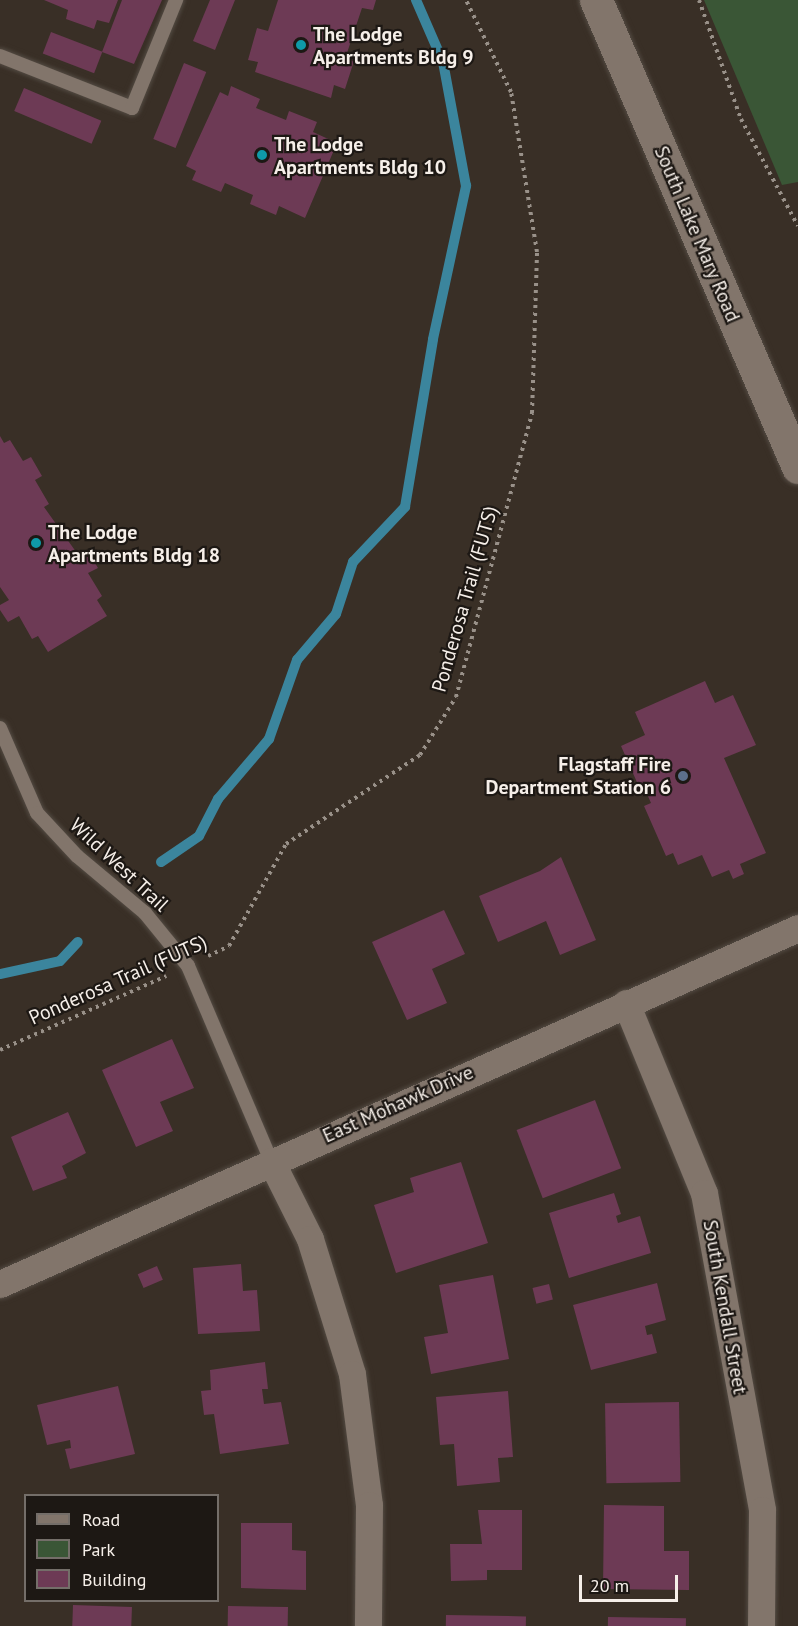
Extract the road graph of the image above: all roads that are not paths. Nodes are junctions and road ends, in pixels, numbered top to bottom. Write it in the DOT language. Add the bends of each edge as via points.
graph roads {
  1 [pos="176,0"];
  2 [pos="596,0"];
  3 [pos="0,56"];
  4 [pos="798,467"];
  5 [pos="0,728"];
  6 [pos="798,928"];
  7 [pos="626,1003"];
  8 [pos="271,1161"];
  9 [pos="0,1284"];
  10 [pos="368,1626"];
  11 [pos="760,1626"];
  1 -- 3 [label="lane" via="132,108"];
  2 -- 4 [label="main road, South Lake Mary Road"];
  5 -- 8 [label="lane, Wild West Trail" via="37,813 77,856 145,913 188,966"];
  6 -- 7 [label="street, East Mohawk Drive"];
  7 -- 8 [label="street, East Mohawk Drive"];
  7 -- 11 [label="street, South Kendall Street" via="704,1193 762,1510"];
  8 -- 9 [label="street, East Mohawk Drive"];
  8 -- 10 [label="street" via="310,1239 352,1374 369,1505"];
}
